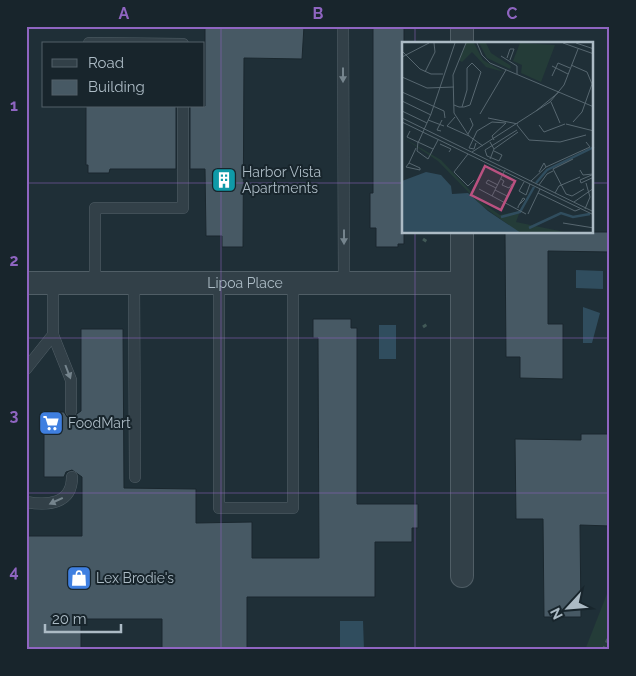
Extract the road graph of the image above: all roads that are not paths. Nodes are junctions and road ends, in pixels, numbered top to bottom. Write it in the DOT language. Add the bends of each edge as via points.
graph roads {
  1 [pos="343,26"];
  2 [pos="462,26"];
  3 [pos="462,42"];
  4 [pos="183,108"];
  5 [pos="462,234"];
  6 [pos="26,283"];
  7 [pos="53,283"];
  8 [pos="95,283"];
  9 [pos="134,283"];
  10 [pos="219,283"];
  11 [pos="293,283"];
  12 [pos="344,283"];
  13 [pos="462,283"];
  14 [pos="53,336"];
  15 [pos="26,369"];
  16 [pos="71,412"];
  17 [pos="72,477"];
  18 [pos="135,477"];
  19 [pos="26,502"];
  20 [pos="462,576"];
  1 -- 12 [label="lane, one-way"];
  2 -- 3 [label="street"];
  4 -- 8 [label="lane" via="183,208 96,208"];
  5 -- 13 [label="street"];
  6 -- 7 [label="street, Lipoa Place"];
  7 -- 8 [label="street, Lipoa Place"];
  7 -- 14 [label="lane"];
  8 -- 9 [label="street, Lipoa Place"];
  9 -- 10 [label="street, Lipoa Place"];
  9 -- 18 [label="lane"];
  10 -- 11 [label="street, Lipoa Place"];
  10 -- 11 [label="lane" via="220,508 293,508"];
  11 -- 12 [label="street, Lipoa Place"];
  12 -- 13 [label="street, Lipoa Place"];
  13 -- 20 [label="street"];
  14 -- 15 [label="lane"];
  14 -- 16 [label="lane, one-way" via="71,380"];
  17 -- 19 [label="lane, one-way" via="69,491 62,499 45,505"];
}
